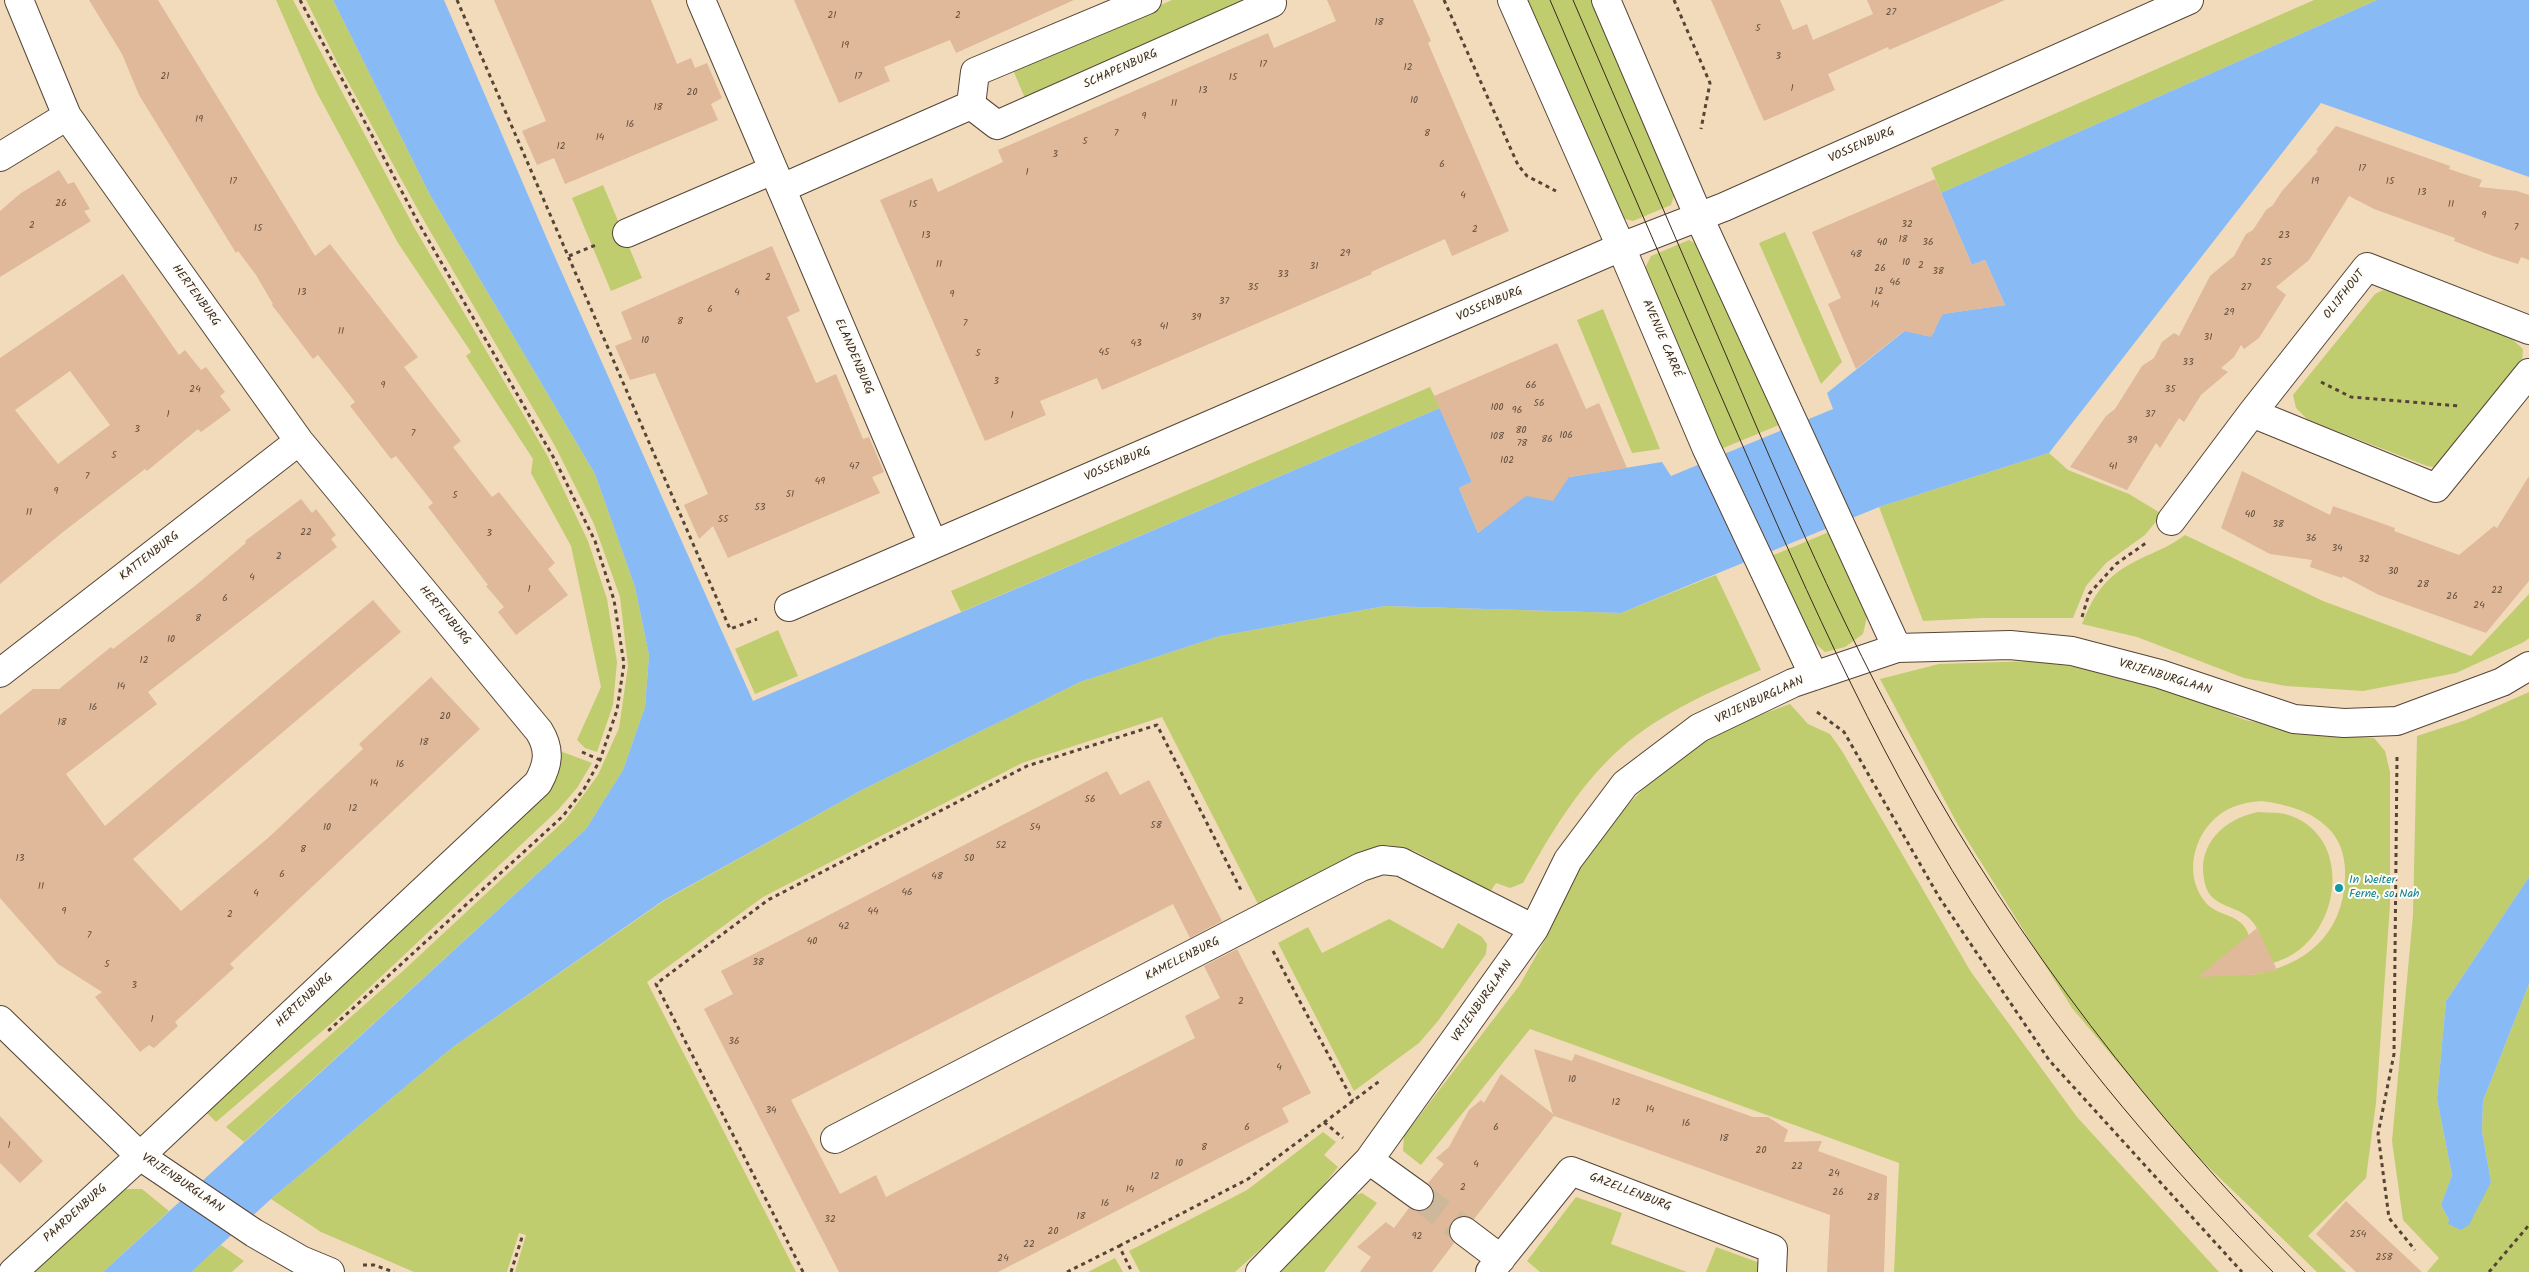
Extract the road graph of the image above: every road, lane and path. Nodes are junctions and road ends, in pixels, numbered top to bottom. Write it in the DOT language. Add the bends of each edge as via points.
graph roads {
  1 [pos="20,0"];
  2 [pos="457,0"];
  3 [pos="701,0"];
  4 [pos="1147,0"];
  5 [pos="1444,0"];
  6 [pos="1512,0"];
  7 [pos="1606,0"];
  8 [pos="2189,0"];
  9 [pos="1274,1"];
  10 [pos="971,105"];
  11 [pos="67,116"];
  12 [pos="0,157"];
  13 [pos="778,179"];
  14 [pos="1558,192"];
  15 [pos="1698,215"];
  16 [pos="628,234"];
  17 [pos="592,246"];
  18 [pos="1622,247"];
  19 [pos="569,256"];
  20 [pos="2529,330"];
  21 [pos="2291,363"];
  22 [pos="2529,373"];
  23 [pos="2252,412"];
  24 [pos="2491,420"];
  25 [pos="299,441"];
  26 [pos="2171,520"];
  27 [pos="933,544"];
  28 [pos="789,607"];
  29 [pos="730,630"];
  30 [pos="1897,648"];
  31 [pos="2072,651"];
  32 [pos="2529,666"];
  33 [pos="0,673"];
  34 [pos="1803,680"];
  35 [pos="2397,721"];
  36 [pos="584,753"];
  37 [pos="600,760"];
  38 [pos="1257,921"];
  39 [pos="1534,929"];
  40 [pos="0,1020"];
  41 [pos="1384,1078"];
  42 [pos="1353,1101"];
  43 [pos="835,1139"];
  44 [pos="140,1156"];
  45 [pos="1369,1160"];
  46 [pos="1419,1196"];
  47 [pos="2529,1226"];
  48 [pos="1464,1231"];
  49 [pos="523,1234"];
  50 [pos="1119,1246"];
  51 [pos="2416,1250"];
  52 [pos="1496,1266"];
  53 [pos="319,1270"];
  54 [pos="13,1272"];
  55 [pos="511,1272"];
  56 [pos="803,1272"];
  57 [pos="1068,1272"];
  58 [pos="1132,1272"];
  59 [pos="1260,1272"];
  60 [pos="1772,1272"];
  61 [pos="2242,1272"];
  62 [pos="2489,1272"];
  1 -- 11 [label="street, HERTENBURG"];
  2 -- 19 [label="path"];
  3 -- 13 [label="street, ELANDENBURG"];
  4 -- 10 [label="street" via="974,72"];
  5 -- 14 [label="path" via="1518,165 1527,176"];
  6 -- 18 [label="street, AVENUE CARRÉ"];
  7 -- 15 [label="street"];
  8 -- 15 [label="street, VOSSENBURG" via="1763,190"];
  9 -- 10 [label="street, SCHAPENBURG" via="997,125"];
  10 -- 13 [label="street"];
  11 -- 12 [label="street"];
  11 -- 25 [label="street, HERTENBURG"];
  13 -- 16 [label="street"];
  13 -- 27 [label="street, ELANDENBURG"];
  15 -- 18 [label="street, VOSSENBURG"];
  15 -- 30 [label="street"];
  17 -- 19 [label="path"];
  18 -- 27 [label="street, VOSSENBURG"];
  18 -- 34 [label="street, AVENUE CARRÉ" via="1706,447 1759,561"];
  19 -- 29 [label="path"];
  20 -- 21 [label="street, OLIJFHOUT" via="2367,267"];
  21 -- 23 [label="street, OLIJFHOUT"];
  21 -- 24 [label="path" via="2351,397 2454,405"];
  22 -- 24 [label="street"];
  23 -- 24 [label="street" via="2436,488"];
  23 -- 26 [label="street, OLIJFHOUT"];
  25 -- 33 [label="street, KATTENBURG"];
  25 -- 44 [label="street, HERTENBURG" via="540,732 547,744 547,767 538,783"];
  26 -- 31 [label="path" via="2154,537 2116,564 2089,594"];
  27 -- 28 [label="street, VOSSENBURG"];
  30 -- 31 [label="street, VRIJENBURGLAAN" via="2010,645"];
  30 -- 34 [label="street, VRIJENBURGLAAN"];
  31 -- 35 [label="street, VRIJENBURGLAAN" via="2160,674 2294,719 2344,723"];
  32 -- 35 [label="street, VRIJENBURGLAAN" via="2502,682"];
  34 -- 39 [label="street, VRIJENBURGLAAN" via="1699,728 1625,784 1568,860"];
  34 -- 61 [label="path" via="1808,705 1844,732 1939,897 2049,1060"];
  35 -- 51 [label="path" via="2394,1054 2378,1134 2389,1218"];
  36 -- 37 [label="path"];
  38 -- 39 [label="street, KAMELENBURG" via="1361,867 1382,860 1401,862"];
  38 -- 42 [label="path"];
  38 -- 43 [label="street, KAMELENBURG"];
  38 -- 56 [label="path" via="1157,724 1027,766 768,900 656,984"];
  39 -- 45 [label="street, VRIJENBURGLAAN"];
  40 -- 44 [label="street, VRIJENBURGLAAN"];
  41 -- 42 [label="path"];
  42 -- 50 [label="path" via="1248,1179"];
  44 -- 53 [label="street, VRIJENBURGLAAN" via="254,1233"];
  44 -- 54 [label="street, PAARDENBURG"];
  45 -- 46 [label="street"];
  45 -- 59 [label="street, VRIJENBURGLAAN"];
  47 -- 62 [label="path"];
  48 -- 52 [label="street, GAZELLENBURG"];
  49 -- 55 [label="path"];
  50 -- 57 [label="path"];
  50 -- 58 [label="path"];
  52 -- 60 [label="street, GAZELLENBURG" via="1571,1171 1773,1249"];
}
